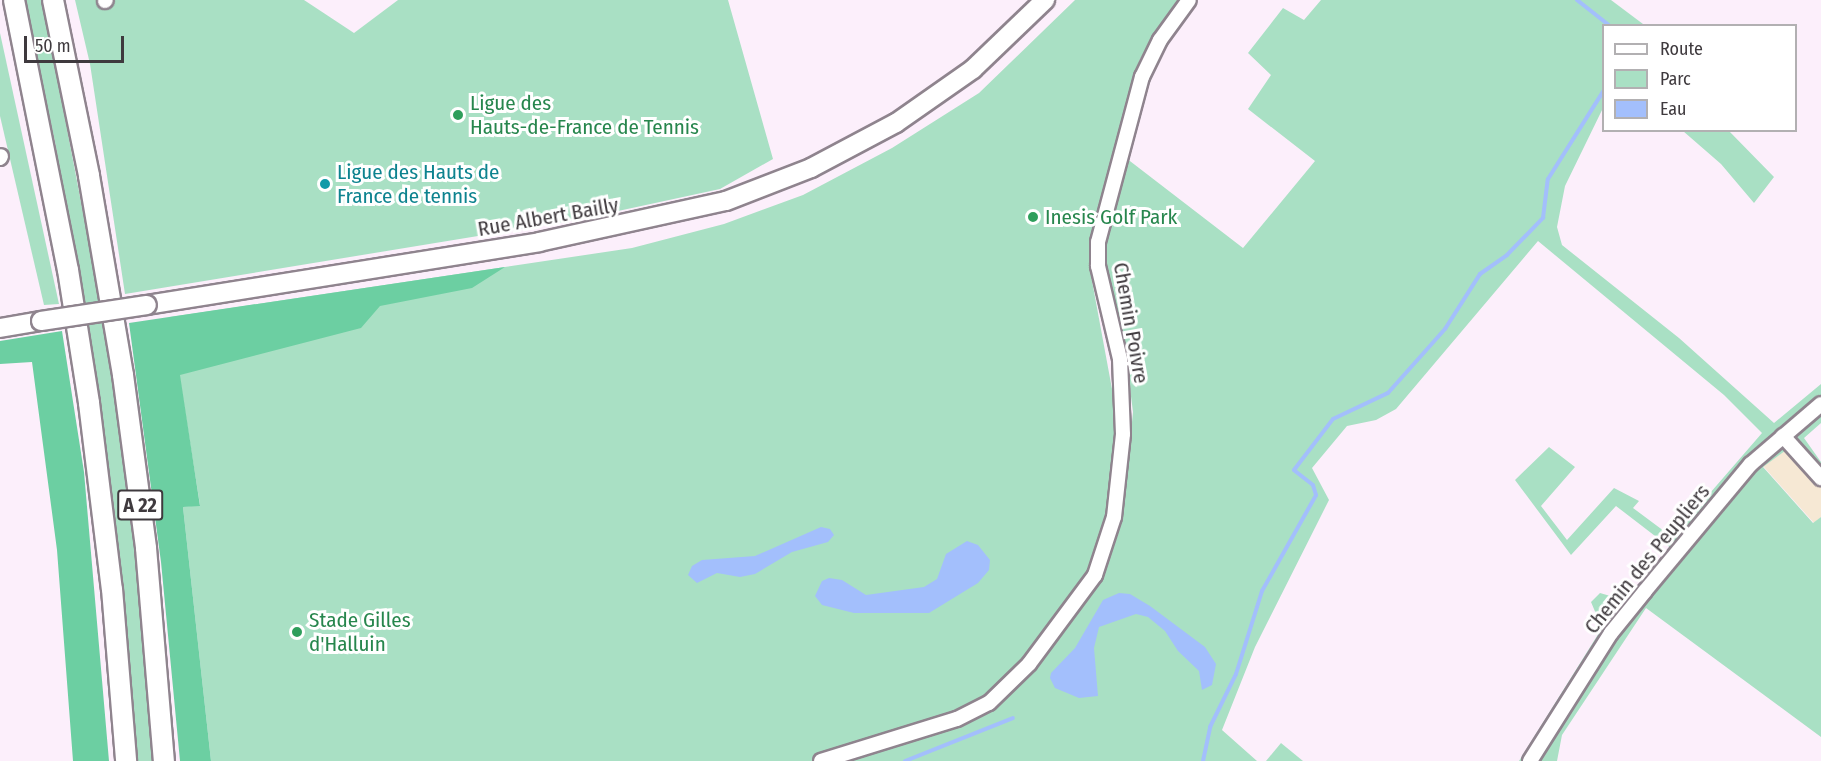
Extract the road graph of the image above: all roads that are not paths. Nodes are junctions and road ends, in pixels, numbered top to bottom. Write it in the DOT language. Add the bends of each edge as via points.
graph roads {
  1 [pos="53,0"];
  2 [pos="64,0"];
  3 [pos="1045,0"];
  4 [pos="1189,0"];
  5 [pos="14,2"];
  6 [pos="103,251"];
  7 [pos="0,328"];
  8 [pos="1821,404"];
  9 [pos="1783,436"];
  10 [pos="1821,478"];
  11 [pos="126,761"];
  12 [pos="164,761"];
  13 [pos="822,761"];
  14 [pos="1530,761"];
  1 -- 6 [label="highway, A 22"];
  2 -- 6 [label="highway" via="84,106"];
  3 -- 7 [label="main road, Rue Albert Bailly, bridge" via="995,51 922,106 842,154 735,198 561,238"];
  4 -- 13 [label="street, Chemin Poivre" via="1160,40 1142,77 1098,242 1098,266 1120,359 1123,434 1114,517 1095,575 1025,669 989,703 957,719"];
  5 -- 11 [label="highway, A 22" via="89,403 112,589"];
  6 -- 12 [label="highway, A 22" via="146,548"];
  8 -- 9 [label="street, Chemin des Peupliers"];
  9 -- 10 [label="street"];
  9 -- 14 [label="street, Chemin des Peupliers" via="1751,464 1611,633"];
}
